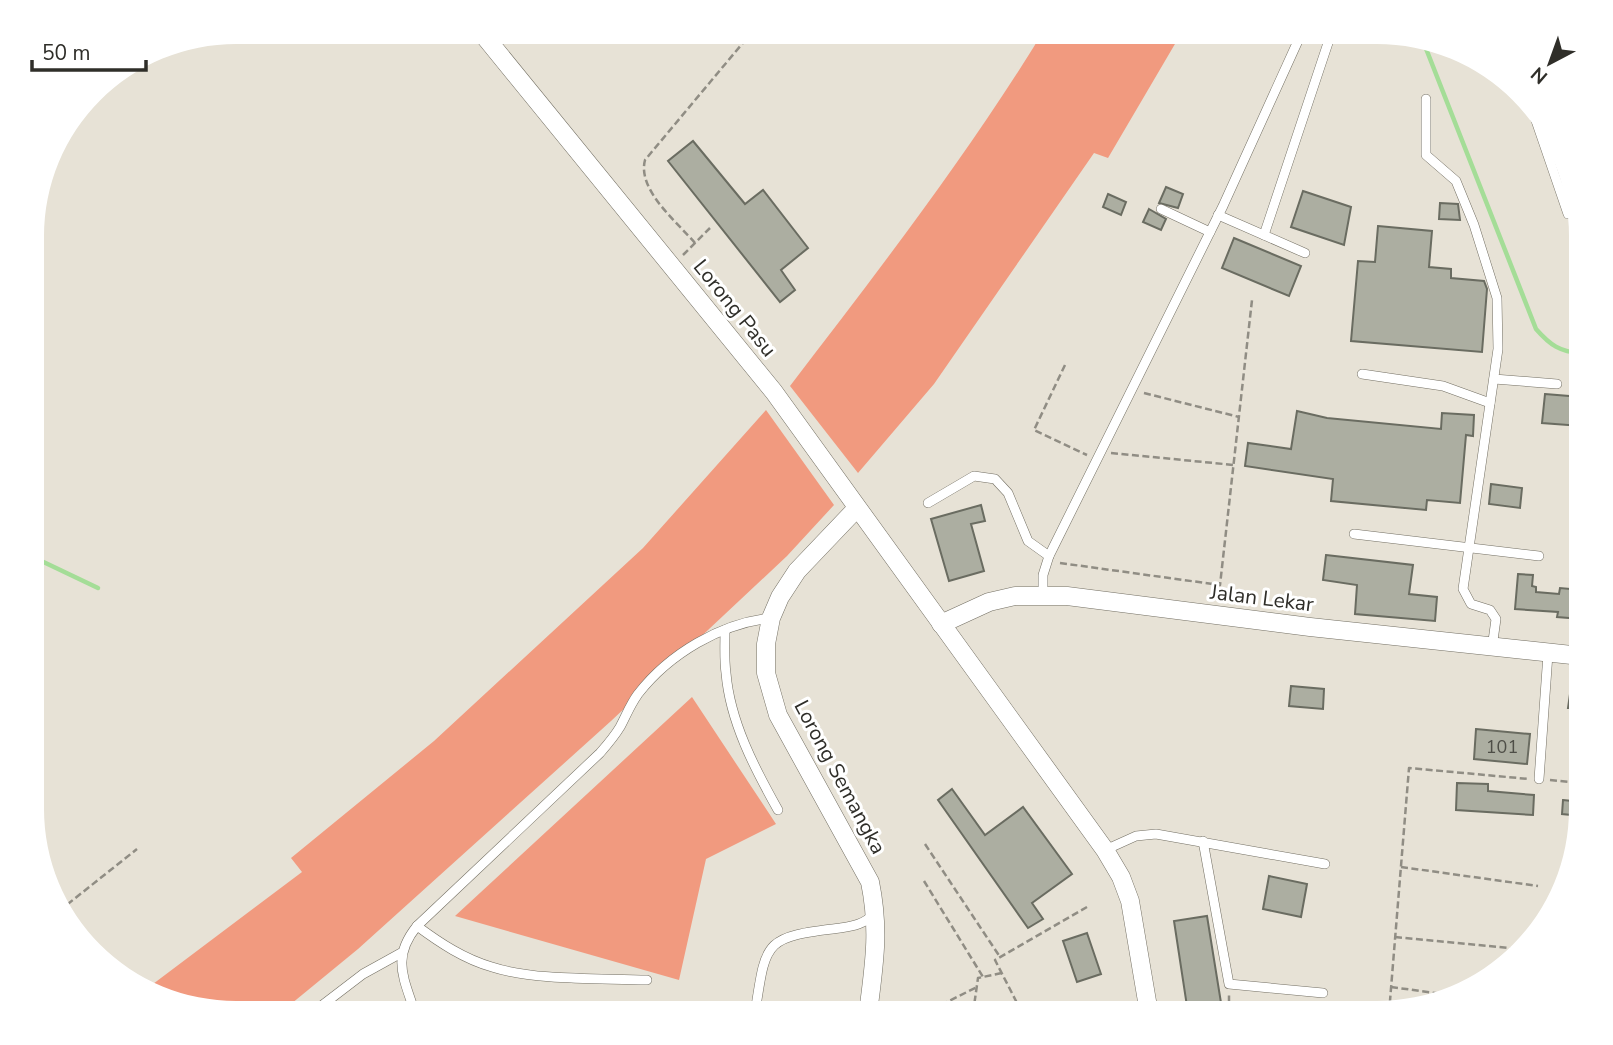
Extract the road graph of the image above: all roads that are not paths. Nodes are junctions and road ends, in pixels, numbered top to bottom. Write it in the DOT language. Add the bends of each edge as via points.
graph roads {
  1 [pos="491,44"];
  2 [pos="1297,44"];
  3 [pos="1328,44"];
  4 [pos="1426,99"];
  5 [pos="1541,135"];
  6 [pos="1161,209"];
  7 [pos="1568,214"];
  8 [pos="1218,215"];
  9 [pos="1210,232"];
  10 [pos="1264,235"];
  11 [pos="1305,253"];
  12 [pos="1362,374"];
  13 [pos="1494,379"];
  14 [pos="1557,384"];
  15 [pos="1490,403"];
  16 [pos="928,503"];
  17 [pos="857,508"];
  18 [pos="1354,534"];
  19 [pos="1469,548"];
  20 [pos="1049,556"];
  21 [pos="1539,556"];
  22 [pos="1043,595"];
  23 [pos="771,618"];
  24 [pos="941,624"];
  25 [pos="725,630"];
  26 [pos="1492,648"];
  27 [pos="1548,654"];
  28 [pos="1569,655"];
  29 [pos="1539,779"];
  30 [pos="778,810"];
  31 [pos="1203,841"];
  32 [pos="1105,850"];
  33 [pos="1325,864"];
  34 [pos="876,913"];
  35 [pos="416,926"];
  36 [pos="401,953"];
  37 [pos="648,980"];
  38 [pos="1323,993"];
  39 [pos="328,1001"];
  40 [pos="411,1001"];
  41 [pos="757,1001"];
  42 [pos="870,1001"];
  43 [pos="1147,1001"];
  1 -- 17 [label="street, Lorong Pasu" via="774,392"];
  2 -- 8 [label="lane"];
  3 -- 10 [label="lane"];
  4 -- 13 [label="lane" via="1426,155 1456,181 1493,280 1499,313"];
  5 -- 7 [label="lane"];
  6 -- 9 [label="lane"];
  8 -- 9 [label="lane"];
  8 -- 10 [label="lane"];
  9 -- 20 [label="lane"];
  10 -- 11 [label="lane"];
  12 -- 15 [label="lane" via="1443,386"];
  13 -- 14 [label="lane"];
  13 -- 15 [label="lane"];
  15 -- 19 [label="lane"];
  16 -- 20 [label="lane" via="974,477 995,479 1008,494 1028,541"];
  17 -- 23 [label="street, Lorong Semangka" via="797,571"];
  17 -- 24 [label="street, Lorong Pasu"];
  18 -- 19 [label="lane"];
  19 -- 21 [label="lane"];
  19 -- 26 [label="lane" via="1464,593 1471,604 1495,616"];
  20 -- 22 [label="lane"];
  22 -- 24 [label="street, Jalan Lekar" via="989,602"];
  22 -- 26 [label="street, Jalan Lekar"];
  23 -- 25 [label="lane" via="749,620"];
  23 -- 34 [label="street, Lorong Semangka" via="766,673 778,715 870,882"];
  24 -- 32 [label="street"];
  25 -- 30 [label="lane" via="732,706 756,770"];
  25 -- 35 [label="lane" via="657,674 634,699 600,753"];
  26 -- 27 [label="street, Jalan Lekar"];
  27 -- 28 [label="street, Jalan Lekar"];
  27 -- 29 [label="lane"];
  31 -- 32 [label="lane" via="1146,834"];
  31 -- 33 [label="lane"];
  31 -- 38 [label="lane" via="1230,984"];
  32 -- 43 [label="street" via="1130,901"];
  34 -- 41 [label="lane" via="859,925 778,941 767,951 762,965"];
  34 -- 42 [label="street, Lorong Semangka"];
  35 -- 36 [label="lane"];
  35 -- 37 [label="lane" via="463,956 492,968 523,974"];
  36 -- 39 [label="lane"];
  36 -- 40 [label="lane" via="400,967"];
}
